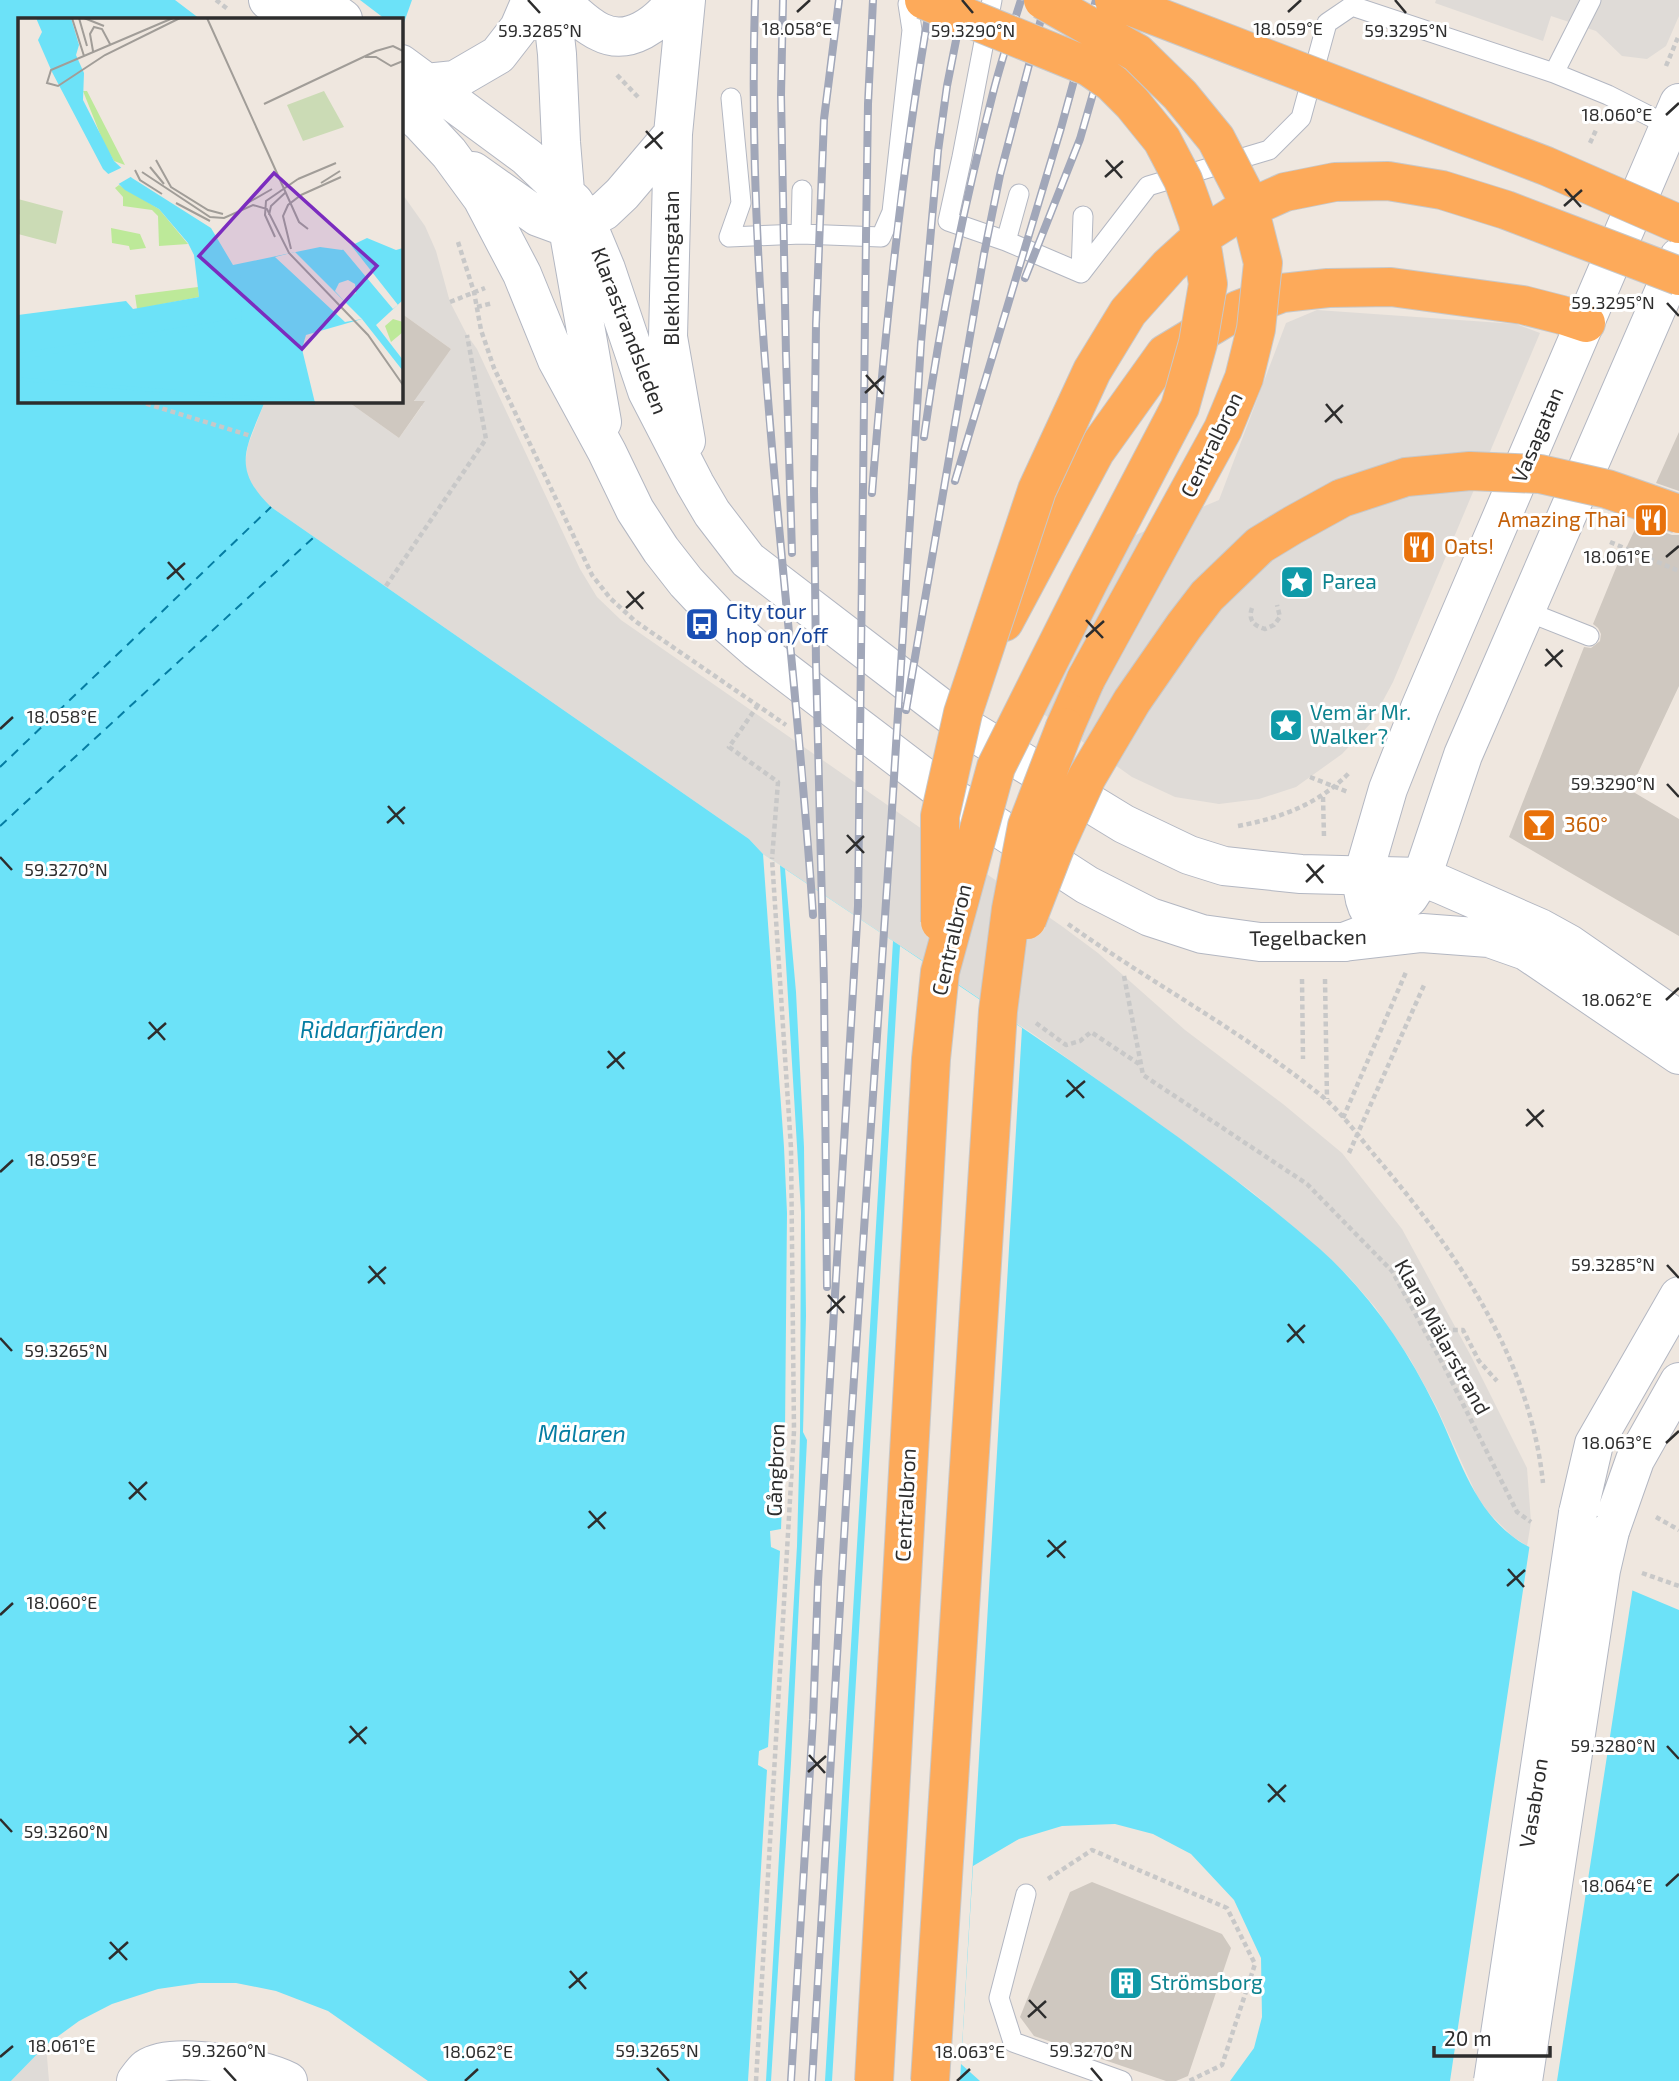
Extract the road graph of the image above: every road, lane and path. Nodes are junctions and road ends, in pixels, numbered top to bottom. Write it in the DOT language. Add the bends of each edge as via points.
graph roads {
  1 [pos="268,0"];
  2 [pos="318,0"];
  3 [pos="531,0"];
  4 [pos="551,0"];
  5 [pos="560,0"];
  6 [pos="676,0"];
  7 [pos="686,0"];
  8 [pos="992,0"];
  9 [pos="1043,0"];
  10 [pos="1114,0"];
  11 [pos="1591,0"];
  12 [pos="916,2"];
  13 [pos="292,18"];
  14 [pos="342,18"];
  15 [pos="1554,73"];
  16 [pos="409,84"];
  17 [pos="731,98"];
  18 [pos="1676,120"];
  19 [pos="673,134"];
  20 [pos="449,153"];
  21 [pos="802,190"];
  22 [pos="1019,194"];
  23 [pos="573,214"];
  24 [pos="1083,216"];
  25 [pos="1679,224"];
  26 [pos="801,234"];
  27 [pos="455,235"];
  28 [pos="1006,241"];
  29 [pos="1679,257"];
  30 [pos="1081,274"];
  31 [pos="1679,276"];
  32 [pos="1586,323"];
  33 [pos="467,335"];
  34 [pos="141,402"];
  35 [pos="1602,435"];
  36 [pos="251,436"];
  37 [pos="607,452"];
  38 [pos="695,484"];
  39 [pos="1679,514"];
  40 [pos="1611,542"];
  41 [pos="1679,571"];
  42 [pos="386,586"];
  43 [pos="1253,605"];
  44 [pos="1277,605"];
  45 [pos="1526,611"];
  46 [pos="1589,636"];
  47 [pos="976,673"];
  48 [pos="1310,777"];
  49 [pos="942,791"];
  50 [pos="1353,794"];
  51 [pos="1229,828"];
  52 [pos="1324,849"];
  53 [pos="1363,875"];
  54 [pos="1422,877"];
  55 [pos="1076,930"];
  56 [pos="1390,930"];
  57 [pos="940,972"];
  58 [pos="1302,975"];
  59 [pos="1124,976"];
  60 [pos="1404,978"];
  61 [pos="1325,983"];
  62 [pos="1425,983"];
  63 [pos="1000,996"];
  64 [pos="1679,1020"];
  65 [pos="1037,1024"];
  66 [pos="1679,1055"];
  67 [pos="1303,1059"];
  68 [pos="1140,1065"];
  69 [pos="1327,1100"];
  70 [pos="1343,1119"];
  71 [pos="1356,1135"];
  72 [pos="1349,1153"];
  73 [pos="1679,1297"];
  74 [pos="1430,1340"];
  75 [pos="1497,1381"];
  76 [pos="1679,1382"];
  77 [pos="1544,1488"];
  78 [pos="1531,1522"];
  79 [pos="1642,1573"];
  80 [pos="1679,1586"];
  81 [pos="1026,1894"];
  82 [pos="136,2081"];
  83 [pos="288,2081"];
  84 [pos="756,2081"];
  85 [pos="874,2081"];
  86 [pos="930,2081"];
  87 [pos="1122,2081"];
  88 [pos="1189,2081"];
  89 [pos="1493,2081"];
  90 [pos="1523,2081"];
  1 -- 13 [label="street"];
  2 -- 14 [label="street"];
  3 -- 16 [label="street" via="519,28 498,55 455,80"];
  4 -- 23 [label="street, Klarastrandsleden"];
  5 -- 6 [label="street" via="598,32 612,37 635,35"];
  7 -- 19 [label="street, Blekholmsgatan"];
  8 -- 28 [label="lane" via="948,221"];
  9 -- 63 [label="highway, Centralbron, bridge" via="1137,53 1180,95 1216,139 1247,199 1263,263 1256,329 1244,378 1223,429 1086,679 1051,760 1027,827"];
  10 -- 25 [label="highway, bridge" via="1546,166"];
  11 -- 15 [label="lane"];
  12 -- 26 [label="lane" via="892,212 881,237"];
  12 -- 57 [label="highway, Centralbron, bridge" via="1089,67 1112,83 1162,141 1183,180 1198,222 1208,284 1180,407 996,767"];
  15 -- 18 [label="lane"];
  15 -- 30 [label="lane" via="1352,6 1327,23 1301,118 1269,150 1147,186"];
  16 -- 20 [label="street, Klarastrandsleden"];
  16 -- 23 [label="street, Klarastrandsleden" via="527,157"];
  17 -- 26 [label="lane" via="741,203 729,237"];
  18 -- 32 [label="street, Vasagatan"];
  19 -- 23 [label="street, Blekholmsgatan" via="604,211"];
  19 -- 38 [label="street, Blekholmsgatan" via="668,337"];
  20 -- 23 [label="street, Klarastrandsleden" via="538,217"];
  20 -- 37 [label="street, Klarastrandsleden" via="482,198 507,244 557,360"];
  21 -- 26 [label="lane"];
  22 -- 28 [label="lane"];
  23 -- 37 [label="street, Klarastrandsleden"];
  23 -- 38 [label="street, Klarastrandsleden" via="606,269 647,391"];
  24 -- 30 [label="lane"];
  27 -- 84 [label="path, Gångbron, bridge" via="494,368 592,575 635,621 758,705 729,747 778,782 772,859 792,1148 794,1431"];
  28 -- 30 [label="lane"];
  29 -- 35 [label="street"];
  31 -- 47 [label="highway, bridge" via="1506,210 1442,190 1388,181 1335,182 1284,192 1238,213 1202,236 1169,266 1128,312 1092,371 1037,490"];
  32 -- 35 [label="street" via="1607,340 1612,357 1599,401"];
  32 -- 47 [label="highway, bridge" via="1523,305 1391,287 1282,293 1238,310 1164,354 1095,452"];
  32 -- 53 [label="street, Vasagatan" via="1395,769"];
  33 -- 42 [label="path" via="486,439"];
  34 -- 36 [label="path"];
  35 -- 45 [label="street"];
  37 -- 49 [label="street, Klarastrandsleden" via="661,550 717,615"];
  38 -- 53 [label="street, Klarastrandsleden" via="748,560 970,730 1124,824 1224,866"];
  39 -- 63 [label="highway, bridge" via="1607,489 1540,474 1470,471 1406,477 1342,498 1260,545 1207,596 1184,626 1087,776"];
  40 -- 41 [label="path"];
  43 -- 44 [label="path" via="1252,621 1265,629 1280,617"];
  45 -- 46 [label="lane"];
  45 -- 54 [label="street" via="1462,755"];
  47 -- 57 [label="highway, bridge" via="940,816"];
  48 -- 50 [label="path"];
  49 -- 56 [label="street, Tegelbacken" via="1087,885 1150,917 1202,934 1260,942 1344,942"];
  51 -- 52 [label="path" via="1263,821 1323,796"];
  53 -- 54 [label="street"];
  53 -- 56 [label="street, Vasagatan" via="1365,905"];
  54 -- 56 [label="street"];
  54 -- 64 [label="street" via="1569,944"];
  55 -- 69 [label="path" via="1250,1041"];
  56 -- 66 [label="street" via="1489,937 1526,951"];
  57 -- 85 [label="highway, Centralbron, bridge" via="931,1059"];
  58 -- 67 [label="path"];
  59 -- 68 [label="path"];
  60 -- 70 [label="path"];
  61 -- 69 [label="path"];
  62 -- 71 [label="path"];
  63 -- 86 [label="highway, Centralbron, bridge"];
  65 -- 68 [label="path, Klara Mälarstrand" via="1066,1045 1091,1032"];
  68 -- 74 [label="path, Klara Mälarstrand" via="1143,1075 1307,1184 1392,1270"];
  69 -- 70 [label="path"];
  70 -- 71 [label="path"];
  71 -- 72 [label="path"];
  71 -- 77 [label="path" via="1415,1205 1485,1307 1529,1414"];
  73 -- 89 [label="street, Vasabron, bridge" via="1594,1444 1578,1513"];
  74 -- 75 [label="path, Klara Mälarstrand" via="1447,1330 1463,1330 1479,1361"];
  74 -- 78 [label="path, Klara Mälarstrand" via="1512,1503"];
  76 -- 90 [label="street, Vasabron, bridge" via="1635,1460 1601,1570"];
  79 -- 80 [label="path"];
  81 -- 87 [label="lane" via="999,1998 1013,2042"];
  81 -- 88 [label="path" via="1092,1850 1227,1908 1255,1964 1222,2066"];
  82 -- 83 [label="street" via="148,2067 173,2061 231,2063"];
}
